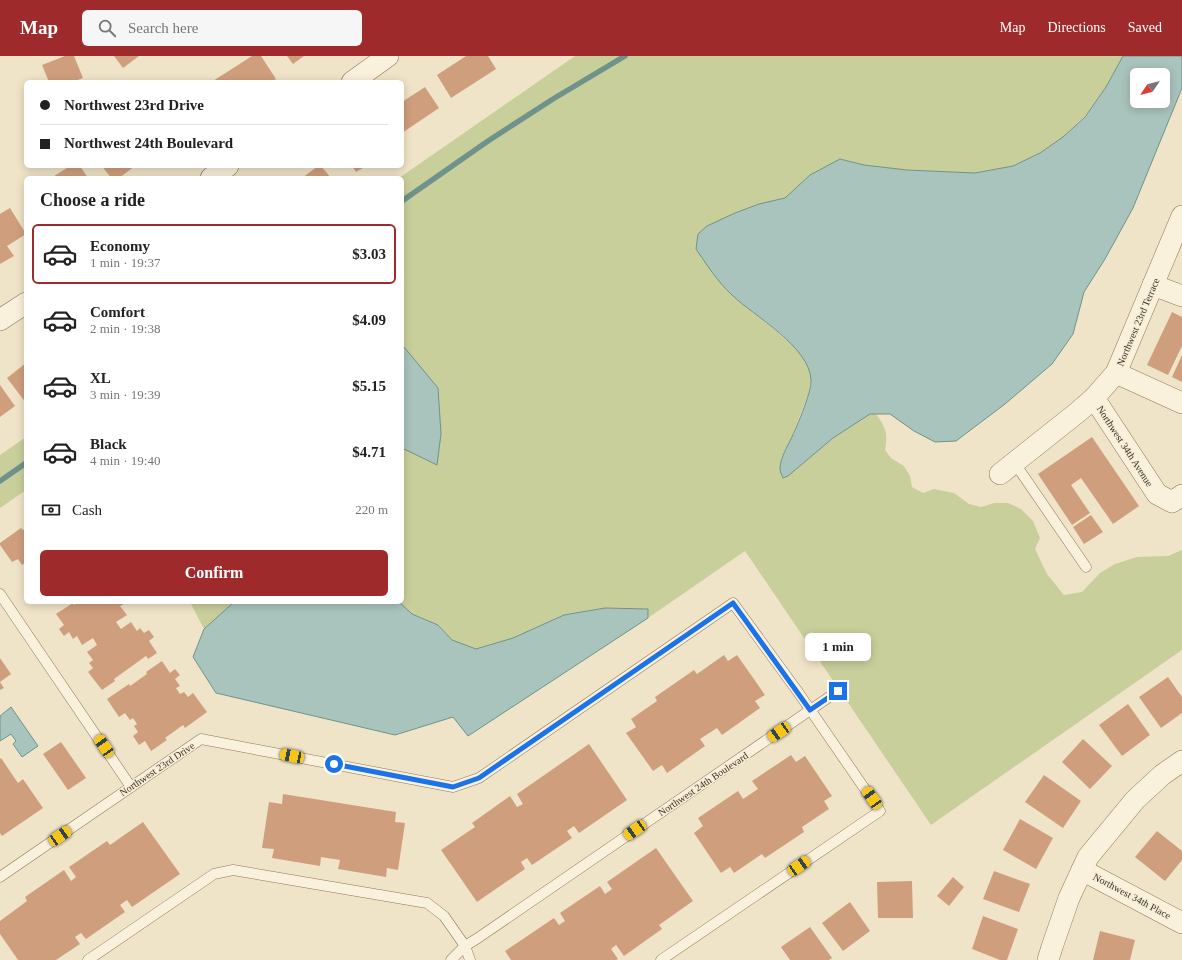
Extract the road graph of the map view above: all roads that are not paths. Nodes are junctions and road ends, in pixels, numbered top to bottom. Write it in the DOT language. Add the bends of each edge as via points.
graph roads {
  1 [pos="388,56"];
  2 [pos="355,80"];
  3 [pos="225,168"];
  4 [pos="213,176"];
  5 [pos="1182,216"];
  6 [pos="1153,285"];
  7 [pos="1182,296"];
  8 [pos="24,304"];
  9 [pos="0,320"];
  10 [pos="1116,374"];
  11 [pos="1094,398"];
  12 [pos="1182,403"];
  13 [pos="1007,468"];
  14 [pos="1182,495"];
  15 [pos="1086,567"];
  16 [pos="0,594"];
  17 [pos="838,691"];
  18 [pos="810,710"];
  19 [pos="1182,761"];
  20 [pos="131,787"];
  21 [pos="1082,870"];
  22 [pos="0,877"];
  23 [pos="1182,923"];
  24 [pos="465,946"];
  25 [pos="88,960"];
  26 [pos="451,960"];
  27 [pos="470,960"];
  28 [pos="661,960"];
  29 [pos="1048,960"];
  1 -- 2 [label="street"];
  3 -- 4 [label="street"];
  5 -- 6 [label="street, Northwest 23rd Terrace"];
  6 -- 7 [label="street"];
  6 -- 10 [label="street, Northwest 23rd Terrace"];
  8 -- 9 [label="street"];
  10 -- 11 [label="street, Northwest 23rd Terrace"];
  10 -- 12 [label="street"];
  11 -- 13 [label="street, Northwest 23rd Terrace"];
  11 -- 14 [label="street, Northwest 34th Avenue" via="1157,494 1172,502"];
  13 -- 15 [label="lane"];
  16 -- 20 [label="lane"];
  17 -- 18 [label="lane, Northwest 24th Boulevard"];
  18 -- 20 [label="lane, Northwest 23rd Drive" via="733,603 479,778 460,785 453,787 201,739"];
  18 -- 24 [label="lane, Northwest 24th Boulevard"];
  18 -- 28 [label="lane" via="880,811"];
  19 -- 21 [label="street" via="1134,800 1088,857"];
  20 -- 22 [label="lane, Northwest 23rd Drive"];
  21 -- 23 [label="street, Northwest 34th Place"];
  21 -- 29 [label="street" via="1069,898"];
  24 -- 25 [label="lane" via="444,916 427,903 233,870 214,874"];
  24 -- 26 [label="lane, Northwest 24th Boulevard"];
  24 -- 27 [label="lane"];
}
